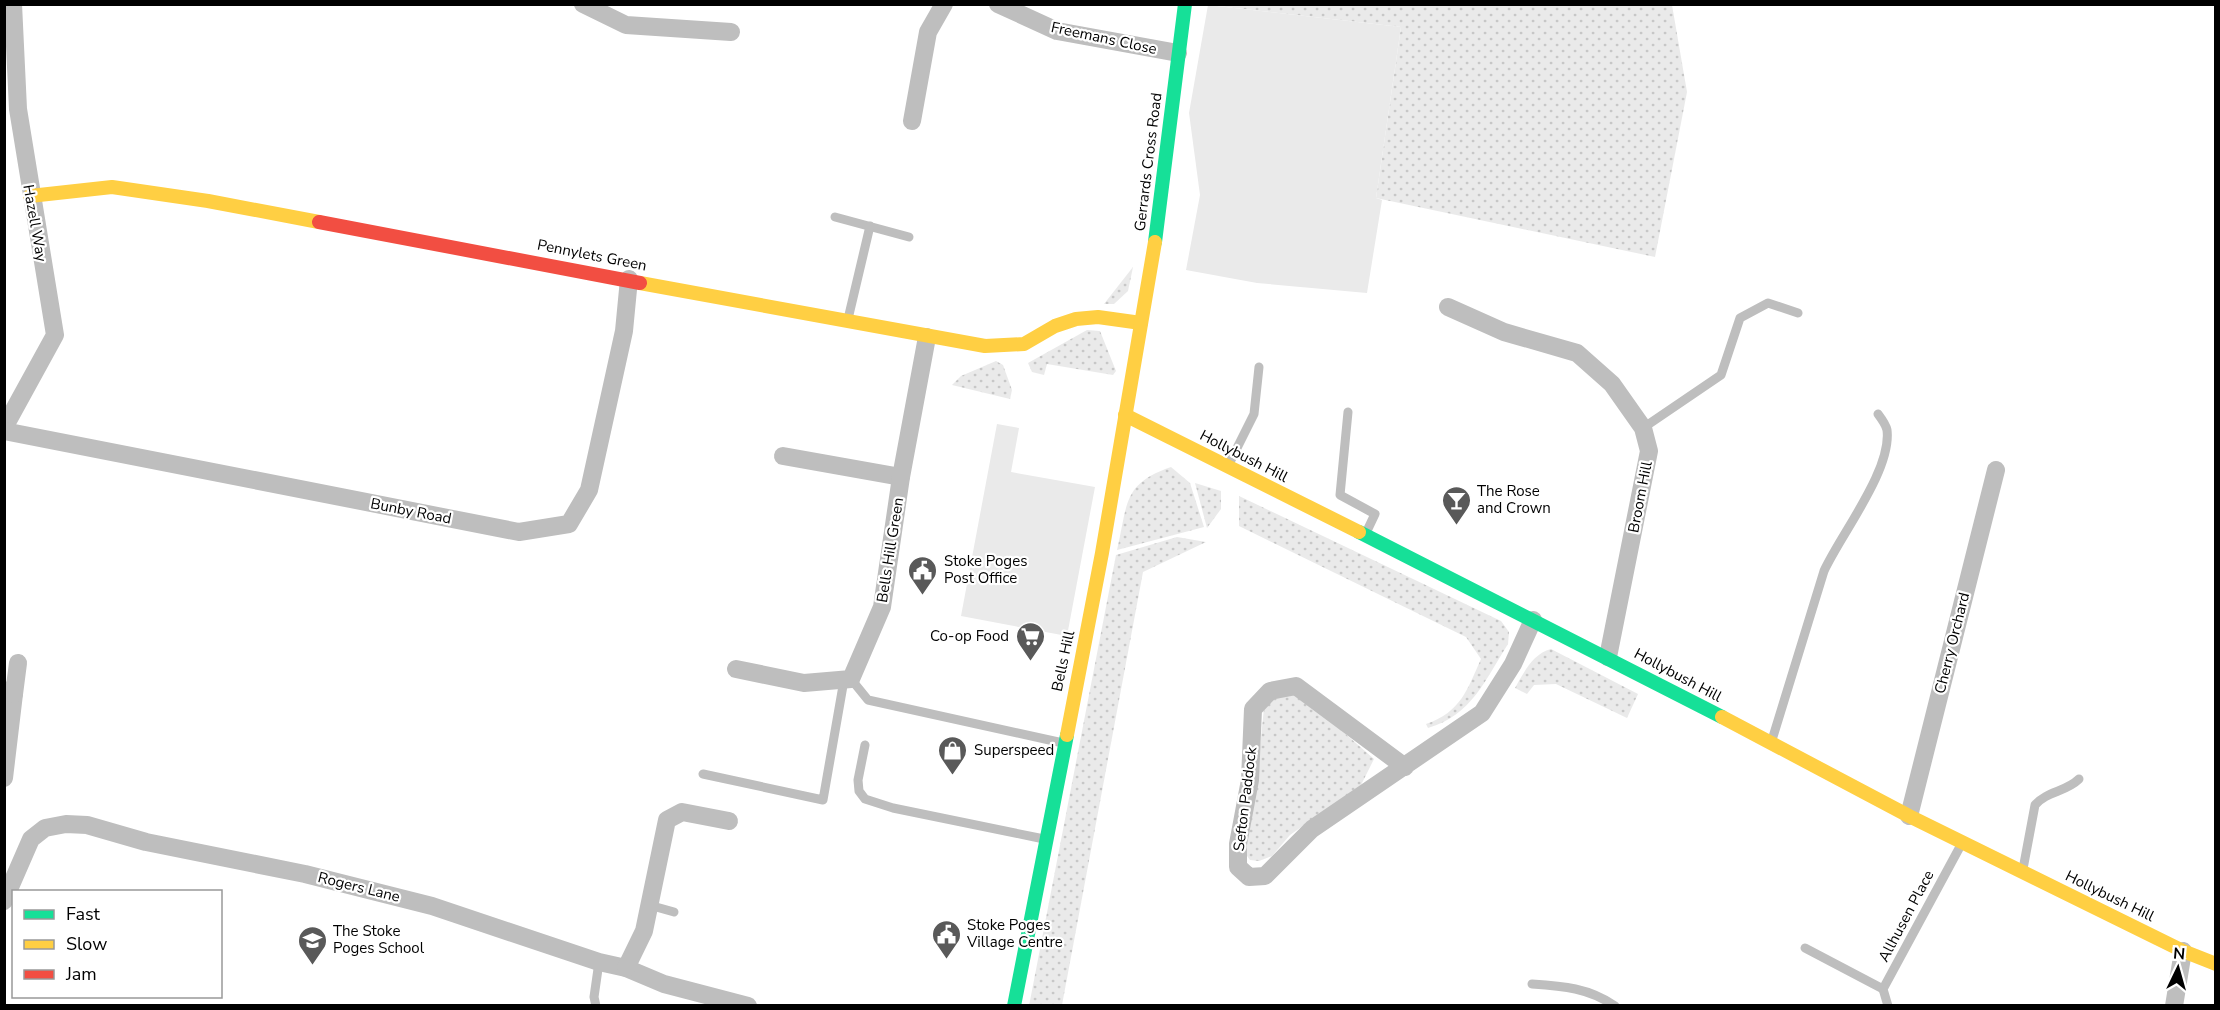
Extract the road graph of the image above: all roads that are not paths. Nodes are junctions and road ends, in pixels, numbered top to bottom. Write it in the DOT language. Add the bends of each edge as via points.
graph roads {
  1 [pos="13,4"];
  2 [pos="583,4"];
  3 [pos="944,4"];
  4 [pos="998,4"];
  5 [pos="1185,4"];
  6 [pos="731,32"];
  7 [pos="1178,53"];
  8 [pos="912,121"];
  9 [pos="30,196"];
  10 [pos="835,217"];
  11 [pos="870,226"];
  12 [pos="909,237"];
  13 [pos="629,279"];
  14 [pos="1448,307"];
  15 [pos="1798,314"];
  16 [pos="848,321"];
  17 [pos="1141,323"];
  18 [pos="927,337"];
  19 [pos="1259,367"];
  20 [pos="1348,412"];
  21 [pos="1878,414"];
  22 [pos="1125,415"];
  23 [pos="1643,428"];
  24 [pos="4,430"];
  25 [pos="783,456"];
  26 [pos="1228,466"];
  27 [pos="1996,470"];
  28 [pos="902,477"];
  29 [pos="1365,535"];
  30 [pos="1533,620"];
  31 [pos="1608,657"];
  32 [pos="18,663"];
  33 [pos="736,669"];
  34 [pos="848,680"];
  35 [pos="9,692"];
  36 [pos="1771,742"];
  37 [pos="1063,743"];
  38 [pos="864,745"];
  39 [pos="1405,767"];
  40 [pos="703,774"];
  41 [pos="4,778"];
  42 [pos="2079,779"];
  43 [pos="1909,816"];
  44 [pos="729,821"];
  45 [pos="1046,840"];
  46 [pos="1963,841"];
  47 [pos="2023,872"];
  48 [pos="4,901"];
  49 [pos="649,905"];
  50 [pos="674,912"];
  51 [pos="1805,948"];
  52 [pos="2183,951"];
  53 [pos="599,962"];
  54 [pos="2216,964"];
  55 [pos="626,968"];
  56 [pos="1532,984"];
  57 [pos="1883,989"];
  58 [pos="596,1005"];
  59 [pos="748,1005"];
  60 [pos="1014,1005"];
  61 [pos="1616,1005"];
  62 [pos="1888,1005"];
  63 [pos="2175,1005"];
  1 -- 9 [label="street, Hazell Way" via="18,110"];
  2 -- 6 [label="street" via="626,25"];
  3 -- 8 [label="street" via="928,32"];
  4 -- 7 [label="street, Freemans Close" via="1057,31"];
  5 -- 7 [label="street, Gerrards Cross Road"];
  7 -- 17 [label="street, Gerrards Cross Road" via="1153,261"];
  9 -- 13 [label="street, Pennylets Green" via="112,187 208,201"];
  9 -- 24 [label="street, Hazell Way" via="55,335"];
  10 -- 11 [label="lane"];
  11 -- 12 [label="lane"];
  11 -- 16 [label="lane"];
  13 -- 16 [label="street, Pennylets Green"];
  13 -- 24 [label="street, Bunby Road" via="624,331 589,490 569,524 519,532"];
  14 -- 23 [label="street, Broom Hill" via="1504,332 1577,353 1612,384"];
  15 -- 23 [label="lane" via="1768,303 1740,318 1721,375"];
  16 -- 18 [label="street, Pennylets Green"];
  17 -- 18 [label="street, Pennylets Green" via="1078,318 1056,325 1040,337 1000,347"];
  17 -- 22 [label="street, Bells Hill"];
  18 -- 28 [label="street, Bells Hill Green"];
  19 -- 26 [label="lane" via="1254,414"];
  20 -- 29 [label="lane" via="1340,495 1375,514"];
  21 -- 36 [label="lane" via="1887,429 1878,471 1824,571"];
  22 -- 26 [label="street, Hollybush Hill"];
  22 -- 37 [label="street, Bells Hill" via="1102,554"];
  23 -- 31 [label="street, Broom Hill" via="1649,450"];
  25 -- 28 [label="street"];
  26 -- 29 [label="street, Hollybush Hill"];
  27 -- 43 [label="street, Cherry Orchard"];
  28 -- 34 [label="street, Bells Hill Green" via="882,608"];
  29 -- 30 [label="street, Hollybush Hill"];
  30 -- 31 [label="street, Hollybush Hill"];
  30 -- 39 [label="street, Sefton Paddock" via="1513,664 1482,713"];
  31 -- 36 [label="street, Hollybush Hill"];
  32 -- 35 [label="street"];
  33 -- 34 [label="street" via="804,683"];
  34 -- 37 [label="lane" via="868,700"];
  34 -- 40 [label="lane" via="823,800"];
  35 -- 41 [label="street"];
  36 -- 43 [label="street, Hollybush Hill"];
  37 -- 45 [label="street, Bells Hill"];
  38 -- 45 [label="lane" via="858,780 865,799"];
  39 -- 39 [label="street, Sefton Paddock" via="1312,829 1265,876 1249,877 1238,867 1238,844 1250,780 1253,709 1270,691 1296,686"];
  42 -- 47 [label="lane" via="2042,797 2035,805"];
  43 -- 46 [label="street, Hollybush Hill"];
  44 -- 49 [label="street" via="682,812 667,820"];
  45 -- 60 [label="street, Bells Hill"];
  46 -- 47 [label="street, Hollybush Hill"];
  46 -- 57 [label="lane, Allhusen Place"];
  47 -- 52 [label="street, Hollybush Hill"];
  48 -- 53 [label="street, Rogers Lane" via="31,839 45,828 87,825 146,842 305,874 432,906"];
  49 -- 50 [label="lane"];
  49 -- 55 [label="street" via="644,931"];
  51 -- 57 [label="lane"];
  52 -- 54 [label="street, Hollybush Hill"];
  52 -- 63 [label="street"];
  53 -- 55 [label="street, Rogers Lane"];
  53 -- 58 [label="lane"];
  55 -- 59 [label="street, Rogers Lane" via="664,984"];
  56 -- 61 [label="lane" via="1574,987 1598,994"];
  57 -- 62 [label="lane"];
}
